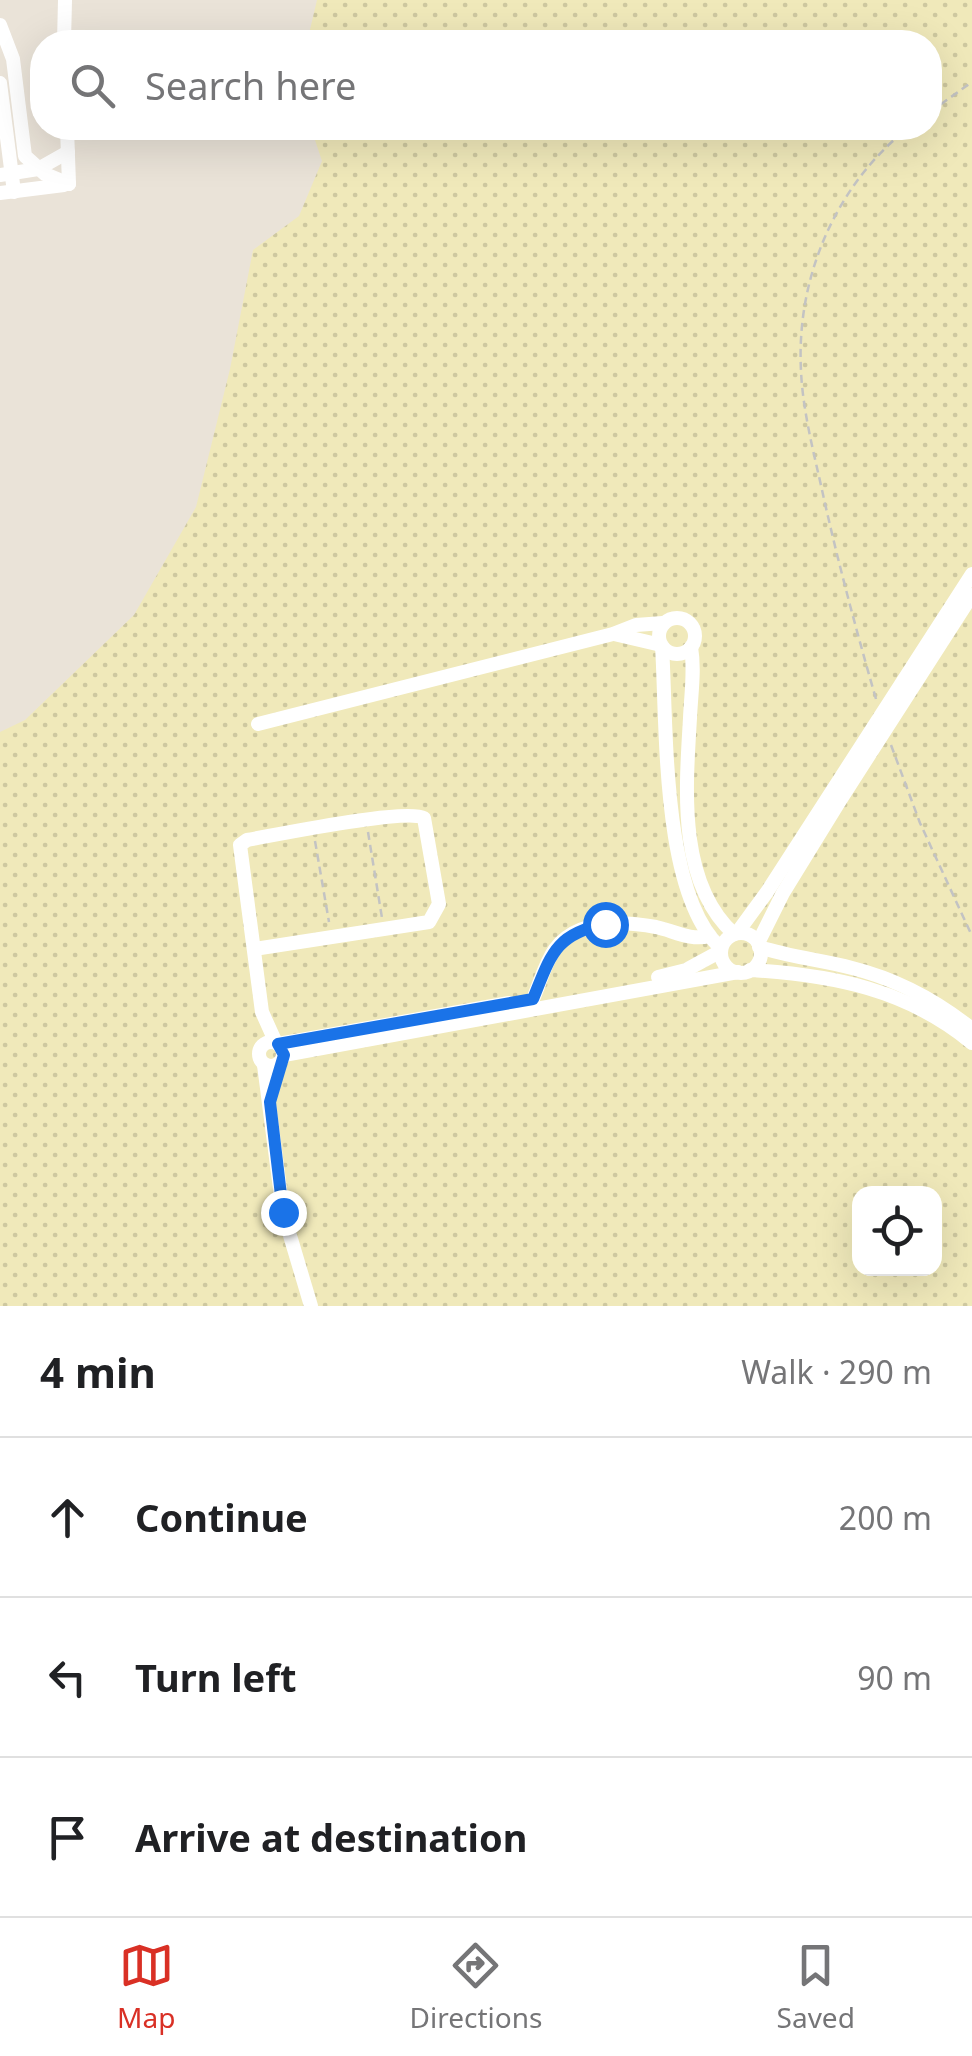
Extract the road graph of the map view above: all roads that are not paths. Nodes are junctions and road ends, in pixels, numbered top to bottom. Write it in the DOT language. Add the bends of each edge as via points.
graph roads {
  1 [pos="65,0"];
  2 [pos="0,25"];
  3 [pos="64,30"];
  4 [pos="0,83"];
  5 [pos="68,140"];
  6 [pos="68,152"];
  7 [pos="25,156"];
  8 [pos="4,157"];
  9 [pos="35,170"];
  10 [pos="5,175"];
  11 [pos="70,184"];
  12 [pos="52,187"];
  13 [pos="7,192"];
  14 [pos="972,574"];
  15 [pos="972,596"];
  16 [pos="664,623"];
  17 [pos="614,634"];
  18 [pos="662,645"];
  19 [pos="691,647"];
  20 [pos="883,721"];
  21 [pos="258,724"];
  22 [pos="736,933"];
  23 [pos="709,936"];
  24 [pos="759,945"];
  25 [pos="254,949"];
  26 [pos="721,949"];
  27 [pos="744,971"];
  28 [pos="533,999"];
  29 [pos="972,1029"];
  30 [pos="972,1043"];
  31 [pos="273,1053"];
  32 [pos="311,1306"];
  1 -- 3 [label="street"];
  2 -- 7 [label="street" via="13,59"];
  4 -- 8 [label="street"];
  5 -- 6 [label="street"];
  6 -- 7 [label="street"];
  6 -- 9 [label="street"];
  6 -- 11 [label="street"];
  7 -- 8 [label="street"];
  7 -- 9 [label="street"];
  8 -- 9 [label="street"];
  8 -- 10 [label="street"];
  9 -- 10 [label="street"];
  9 -- 11 [label="street"];
  9 -- 12 [label="street"];
  10 -- 13 [label="street"];
  11 -- 12 [label="street"];
  12 -- 13 [label="street"];
  14 -- 20 [label="street"];
  15 -- 20 [label="street"];
  16 -- 17 [label="street" via="636,624"];
  16 -- 18 [label="street"];
  16 -- 19 [label="street" via="689,622"];
  17 -- 18 [label="street"];
  17 -- 21 [label="street"];
  18 -- 19 [label="street" via="676,654"];
  18 -- 23 [label="street" via="676,848 690,901"];
  19 -- 22 [label="street" via="691,842 707,898"];
  20 -- 22 [label="street"];
  20 -- 24 [label="street"];
  22 -- 24 [label="street" via="749,934"];
  22 -- 26 [label="street"];
  23 -- 26 [label="street"];
  23 -- 28 [label="street" via="636,924 577,931 551,954"];
  24 -- 27 [label="street" via="758,962"];
  24 -- 29 [label="street" via="890,981"];
  25 -- 25 [label="street" via="240,846 247,840 422,816 439,904 432,919"];
  25 -- 31 [label="street"];
  26 -- 27 [label="street" via="725,965"];
  26 -- 28 [label="street" via="674,974"];
  27 -- 30 [label="street" via="820,975 878,989"];
  27 -- 31 [label="street"];
  28 -- 31 [label="street"];
  31 -- 32 [label="street" via="270,1102 283,1212"];
}
